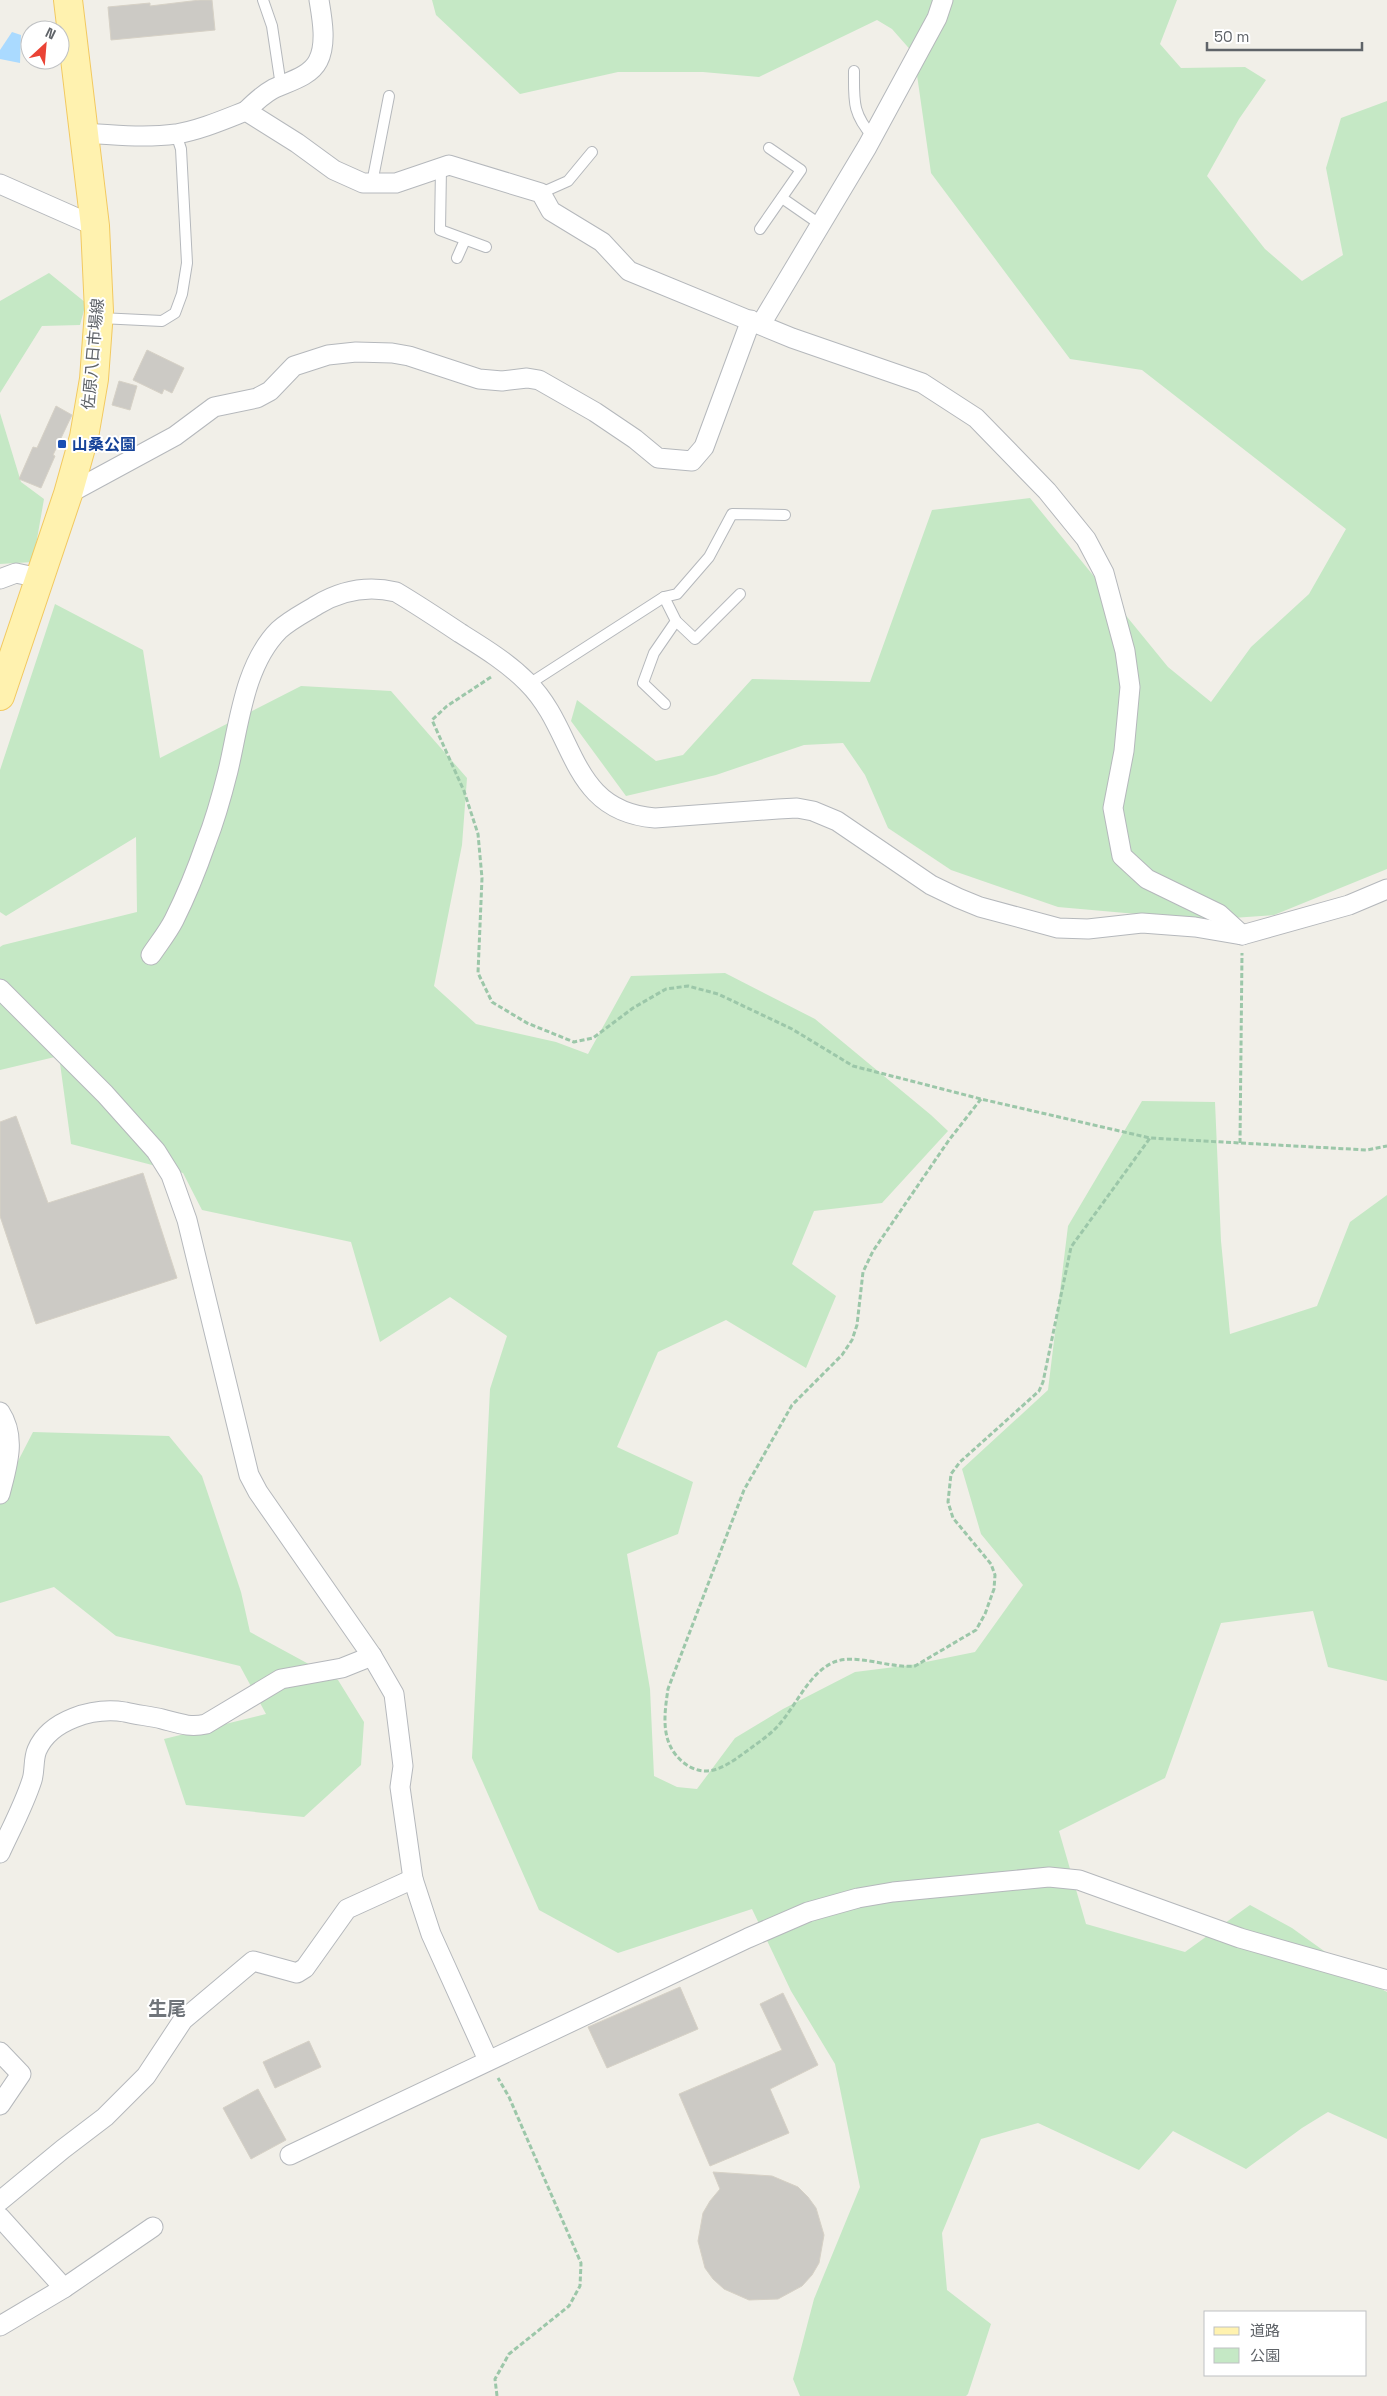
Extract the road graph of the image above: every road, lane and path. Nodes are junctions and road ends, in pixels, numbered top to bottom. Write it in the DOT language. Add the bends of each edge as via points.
graph roads {
  1 [pos="68,0"];
  2 [pos="262,0"];
  3 [pos="320,0"];
  4 [pos="943,0"];
  5 [pos="854,71"];
  6 [pos="281,86"];
  7 [pos="389,96"];
  8 [pos="246,111"];
  9 [pos="84,133"];
  10 [pos="176,134"];
  11 [pos="873,137"];
  12 [pos="769,148"];
  13 [pos="592,152"];
  14 [pos="441,168"];
  15 [pos="372,183"];
  16 [pos="0,184"];
  17 [pos="541,193"];
  18 [pos="782,198"];
  19 [pos="820,225"];
  20 [pos="95,226"];
  21 [pos="760,229"];
  22 [pos="465,240"];
  23 [pos="486,247"];
  24 [pos="457,258"];
  25 [pos="99,318"];
  26 [pos="756,322"];
  27 [pos="68,494"];
  28 [pos="785,515"];
  29 [pos="39,578"];
  30 [pos="0,579"];
  31 [pos="740,594"];
  32 [pos="664,597"];
  33 [pos="676,621"];
  34 [pos="510,666"];
  35 [pos="529,684"];
  36 [pos="0,696"];
  37 [pos="665,704"];
  38 [pos="1387,889"];
  39 [pos="1242,935"];
  40 [pos="151,955"];
  41 [pos="0,990"];
  42 [pos="981,1099"];
  43 [pos="1150,1138"];
  44 [pos="1240,1143"];
  45 [pos="1387,1146"];
  46 [pos="0,1412"];
  47 [pos="0,1494"];
  48 [pos="372,1656"];
  49 [pos="0,1853"];
  50 [pos="413,1879"];
  51 [pos="1387,1980"];
  52 [pos="0,2052"];
  53 [pos="488,2060"];
  54 [pos="0,2105"];
  55 [pos="290,2155"];
  56 [pos="0,2201"];
  57 [pos="0,2217"];
  58 [pos="153,2228"];
  59 [pos="64,2288"];
  60 [pos="0,2326"];
  61 [pos="497,2396"];
  1 -- 9 [label="main road, 佐原八日市場線"];
  2 -- 6 [label="lane" via="272,26"];
  3 -- 6 [label="street" via="322,41 318,62 303,76"];
  4 -- 11 [label="street"];
  5 -- 11 [label="lane" via="854,102 860,122"];
  6 -- 8 [label="street" via="259,98"];
  7 -- 15 [label="lane"];
  8 -- 10 [label="street"];
  8 -- 15 [label="street" via="334,170 363,183"];
  9 -- 10 [label="street"];
  9 -- 20 [label="main road, 佐原八日市場線"];
  10 -- 25 [label="lane" via="181,149 187,263 175,313 162,321"];
  11 -- 19 [label="street"];
  12 -- 18 [label="lane" via="801,170"];
  13 -- 17 [label="lane" via="568,181"];
  14 -- 15 [label="street" via="396,184"];
  14 -- 17 [label="street" via="449,165"];
  14 -- 22 [label="lane" via="440,230"];
  16 -- 20 [label="street"];
  17 -- 26 [label="street" via="551,211 602,242 629,271"];
  18 -- 19 [label="lane"];
  18 -- 21 [label="lane"];
  19 -- 26 [label="street"];
  20 -- 25 [label="main road, 佐原八日市場線"];
  22 -- 23 [label="lane"];
  22 -- 24 [label="lane"];
  25 -- 27 [label="main road, 佐原八日市場線" via="94,379 84,437"];
  26 -- 27 [label="street" via="704,447 692,461 658,458 596,412 538,380 478,379 409,356 356,352 328,355 294,366 270,391 258,398 214,407 175,436"];
  26 -- 39 [label="street" via="792,338 922,383 976,418 1047,492 1086,539 1104,573 1125,651 1130,687 1124,751 1113,808 1122,856 1147,879 1219,914"];
  27 -- 29 [label="main road, 佐原八日市場線"];
  28 -- 32 [label="lane" via="732,514 709,557 677,594"];
  29 -- 30 [label="street" via="16,573"];
  29 -- 36 [label="main road, 佐原八日市場線"];
  31 -- 33 [label="lane" via="695,639"];
  32 -- 33 [label="lane"];
  32 -- 35 [label="lane"];
  33 -- 37 [label="lane" via="654,654 643,683"];
  34 -- 35 [label="street"];
  34 -- 40 [label="street" via="407,598 380,588 345,592 322,602 280,630 266,647 253,674 206,843 174,921"];
  34 -- 42 [label="path" via="447,706 432,720 464,791 478,834 482,878 478,973 492,1002 527,1023 574,1042 593,1038 633,1008 666,989 688,986 718,994 792,1029 853,1066"];
  35 -- 39 [label="street" via="585,779 598,797 617,810 655,818 797,808 813,811 860,835 931,885 980,908 1058,928 1088,929 1142,923"];
  38 -- 39 [label="street" via="1349,905"];
  39 -- 44 [label="path"];
  41 -- 48 [label="street" via="105,1094 156,1151 171,1175 187,1220 249,1475"];
  42 -- 43 [label="path"];
  42 -- 43 [label="path" via="873,1250 862,1272 857,1325 852,1340 842,1356 792,1405 744,1490 674,1671 665,1706 665,1730 670,1749 688,1766 702,1772 717,1771 775,1729 816,1676 835,1662 854,1660 915,1666 976,1630 986,1614 995,1575 953,1518 948,1502 951,1474 960,1462 1039,1391 1071,1247"];
  43 -- 44 [label="path"];
  44 -- 45 [label="path" via="1367,1150"];
  46 -- 47 [label="street" via="9,1431 10,1448"];
  48 -- 49 [label="street" via="342,1668 281,1680 206,1724 183,1726 113,1710 69,1719 43,1738 36,1753 33,1779"];
  48 -- 50 [label="street" via="394,1694 403,1766 400,1787"];
  50 -- 53 [label="street" via="431,1934"];
  50 -- 56 [label="street" via="347,1909 305,1968 297,1973 253,1961 183,2020 146,2076 105,2117"];
  51 -- 53 [label="street" via="1240,1938 1079,1880 1049,1877 893,1892 808,1912"];
  52 -- 54 [label="street" via="22,2074"];
  53 -- 55 [label="street"];
  53 -- 61 [label="path" via="509,2097 581,2262 580,2286 569,2306 509,2354 496,2379"];
  57 -- 59 [label="street"];
  58 -- 59 [label="street"];
  59 -- 60 [label="street"];
}
